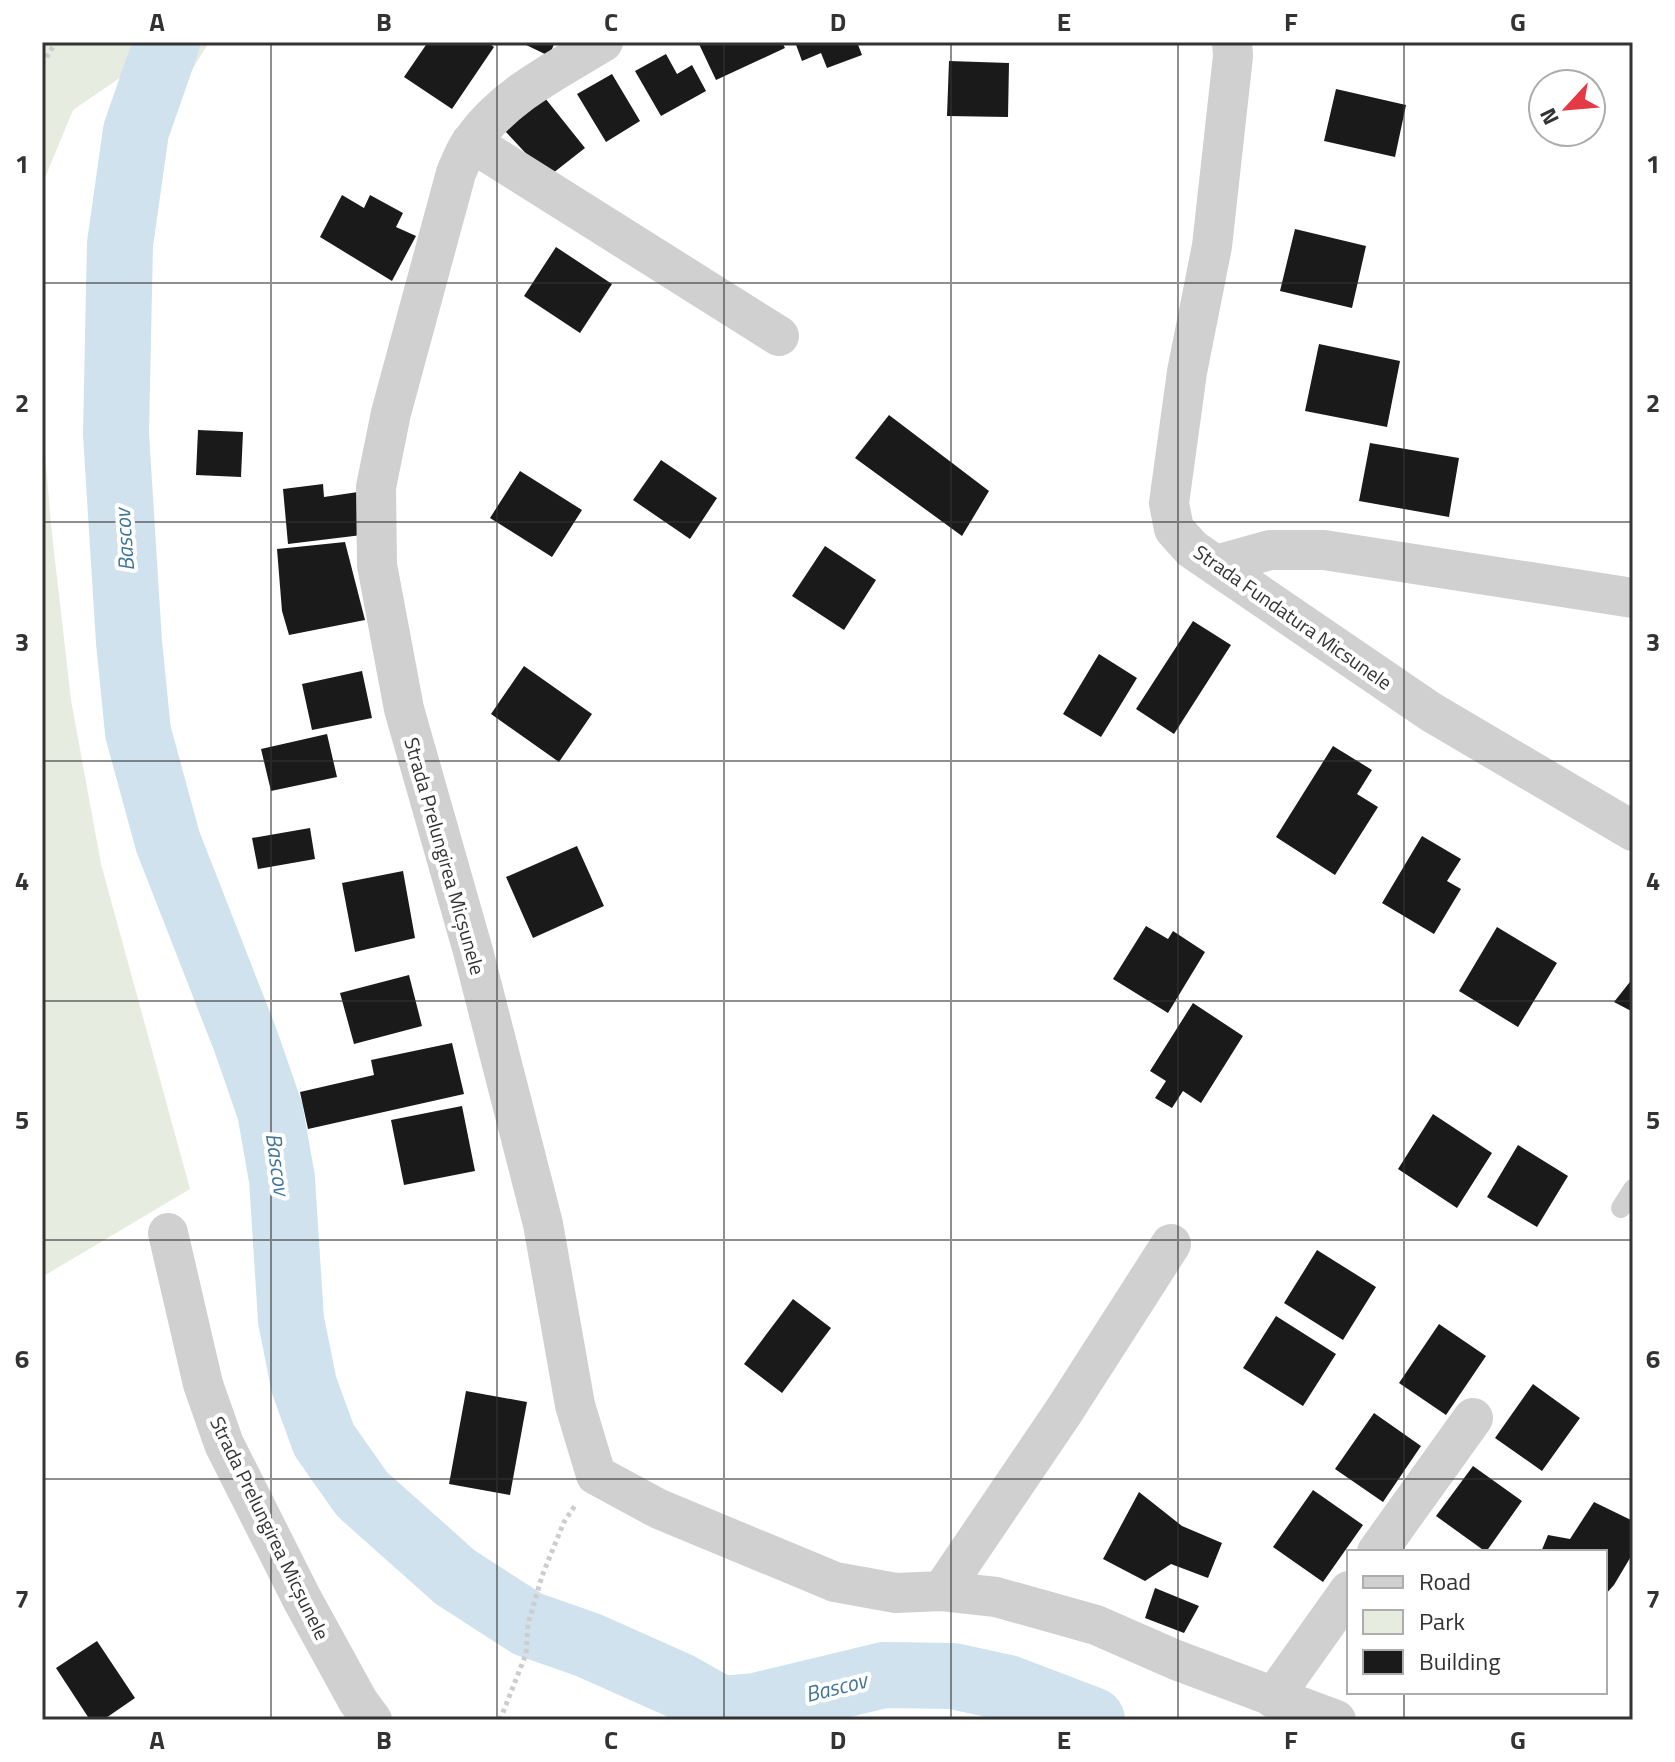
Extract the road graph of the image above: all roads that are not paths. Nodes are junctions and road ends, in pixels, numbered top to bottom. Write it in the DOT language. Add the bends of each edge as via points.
graph roads {
  1 [pos="603,42"];
  2 [pos="1232,42"];
  3 [pos="471,142"];
  4 [pos="779,336"];
  5 [pos="1216,565"];
  6 [pos="1633,598"];
  7 [pos="1633,831"];
  8 [pos="1633,1189"];
  9 [pos="1621,1208"];
  10 [pos="168,1233"];
  11 [pos="1171,1244"];
  12 [pos="1473,1418"];
  13 [pos="1378,1550"];
  14 [pos="942,1591"];
  15 [pos="1347,1594"];
  16 [pos="1273,1698"];
  17 [pos="372,1720"];
  18 [pos="1336,1720"];
  1 -- 3 [label="street, Strada Prelungirea Micșunele" via="520,93"];
  2 -- 5 [label="street, Strada Fundatura Micsunele" via="1212,246 1169,503 1174,529"];
  3 -- 4 [label="street"];
  3 -- 14 [label="street, Strada Prelungirea Micșunele" via="456,173 391,413 376,487 377,565 404,709 543,1224 575,1405 596,1475 659,1509 835,1582 896,1593"];
  5 -- 6 [label="street" via="1270,550 1324,550"];
  5 -- 7 [label="street, Strada Fundatura Micsunele" via="1431,712"];
  8 -- 9 [label="lane"];
  10 -- 17 [label="street, Strada Prelungirea Micșunele" via="203,1384 224,1444 302,1599"];
  11 -- 14 [label="street"];
  12 -- 13 [label="street"];
  14 -- 16 [label="street" via="996,1597 1096,1625"];
  15 -- 16 [label="street"];
  16 -- 18 [label="street"];
}
